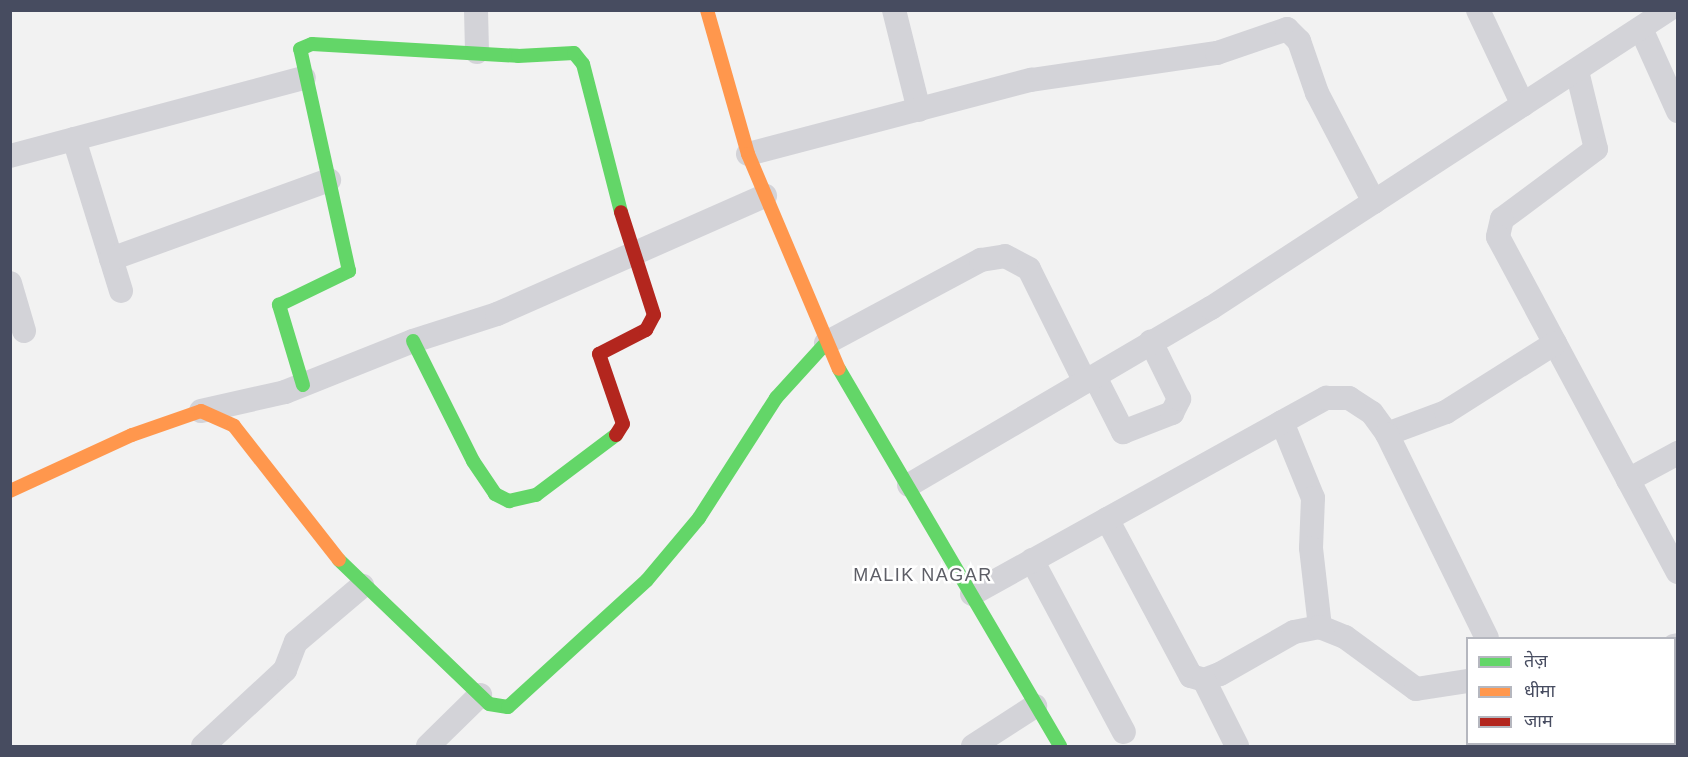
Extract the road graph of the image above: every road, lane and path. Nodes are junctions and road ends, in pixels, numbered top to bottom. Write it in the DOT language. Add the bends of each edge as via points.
graph roads {
  1 [pos="476,10"];
  2 [pos="707,10"];
  3 [pos="894,10"];
  4 [pos="1478,10"];
  5 [pos="1668,10"];
  6 [pos="1642,31"];
  7 [pos="477,52"];
  8 [pos="1577,71"];
  9 [pos="304,78"];
  10 [pos="1523,105"];
  11 [pos="918,110"];
  12 [pos="1677,111"];
  13 [pos="74,139"];
  14 [pos="748,154"];
  15 [pos="10,156"];
  16 [pos="329,180"];
  17 [pos="765,196"];
  18 [pos="1374,202"];
  19 [pos="632,255"];
  20 [pos="111,259"];
  21 [pos="10,283"];
  22 [pos="121,291"];
  23 [pos="24,332"];
  24 [pos="412,341"];
  25 [pos="1151,342"];
  26 [pos="826,343"];
  27 [pos="1555,343"];
  28 [pos="1090,380"];
  29 [pos="303,385"];
  30 [pos="201,411"];
  31 [pos="1282,422"];
  32 [pos="1387,434"];
  33 [pos="1677,453"];
  34 [pos="1628,480"];
  35 [pos="909,485"];
  36 [pos="10,491"];
  37 [pos="1107,519"];
  38 [pos="1032,560"];
  39 [pos="1677,572"];
  40 [pos="362,586"];
  41 [pos="972,594"];
  42 [pos="1320,627"];
  43 [pos="1486,637"];
  44 [pos="1204,680"];
  45 [pos="1466,681"];
  46 [pos="480,695"];
  47 [pos="1035,706"];
  48 [pos="1124,732"];
  49 [pos="203,747"];
  50 [pos="428,747"];
  51 [pos="973,747"];
  52 [pos="1060,747"];
  53 [pos="1237,747"];
  1 -- 7 [label="street"];
  2 -- 14 [label="street"];
  3 -- 11 [label="street"];
  4 -- 10 [label="street"];
  5 -- 6 [label="street"];
  6 -- 8 [label="street"];
  6 -- 12 [label="street"];
  7 -- 9 [label="street" via="305,44 299,55"];
  7 -- 19 [label="street" via="518,56 562,50 574,53 583,64"];
  8 -- 10 [label="street"];
  8 -- 27 [label="street" via="1596,149 1498,226"];
  9 -- 13 [label="street"];
  9 -- 16 [label="street"];
  10 -- 18 [label="street"];
  11 -- 14 [label="street"];
  11 -- 18 [label="street" via="1031,80 1217,53 1287,29 1299,41 1317,93"];
  13 -- 15 [label="street"];
  13 -- 20 [label="street"];
  14 -- 17 [label="street"];
  16 -- 20 [label="street"];
  16 -- 29 [label="street" via="349,271 284,300 279,311"];
  17 -- 19 [label="street"];
  17 -- 26 [label="street"];
  18 -- 25 [label="street"];
  19 -- 24 [label="street" via="497,314"];
  19 -- 24 [label="street" via="654,321 599,354 623,424 616,435 524,502 495,494"];
  20 -- 22 [label="street"];
  21 -- 23 [label="street"];
  24 -- 29 [label="street"];
  25 -- 28 [label="street"];
  25 -- 28 [label="street" via="1179,399 1172,413 1123,432"];
  26 -- 28 [label="street" via="981,260 1005,256 1029,269"];
  26 -- 35 [label="street" via="856,404"];
  26 -- 46 [label="street" via="776,398 699,518 647,580 522,699 508,707"];
  27 -- 32 [label="street" via="1446,412"];
  27 -- 34 [label="street"];
  28 -- 35 [label="street"];
  29 -- 30 [label="street"];
  30 -- 36 [label="street" via="132,435"];
  30 -- 40 [label="street" via="234,426"];
  31 -- 32 [label="street" via="1326,398 1349,398 1372,413"];
  31 -- 37 [label="street"];
  31 -- 42 [label="street" via="1311,490 1311,548"];
  32 -- 43 [label="street"];
  33 -- 34 [label="street"];
  34 -- 39 [label="street"];
  35 -- 41 [label="street"];
  37 -- 38 [label="street"];
  37 -- 44 [label="street" via="1181,664"];
  38 -- 41 [label="street"];
  38 -- 48 [label="street"];
  40 -- 46 [label="street"];
  40 -- 49 [label="street" via="297,642 285,670"];
  41 -- 47 [label="street"];
  42 -- 44 [label="street" via="1294,632"];
  42 -- 45 [label="street" via="1346,636 1416,689"];
  44 -- 53 [label="street"];
  46 -- 50 [label="street"];
  47 -- 51 [label="street"];
  47 -- 52 [label="street"];
}
